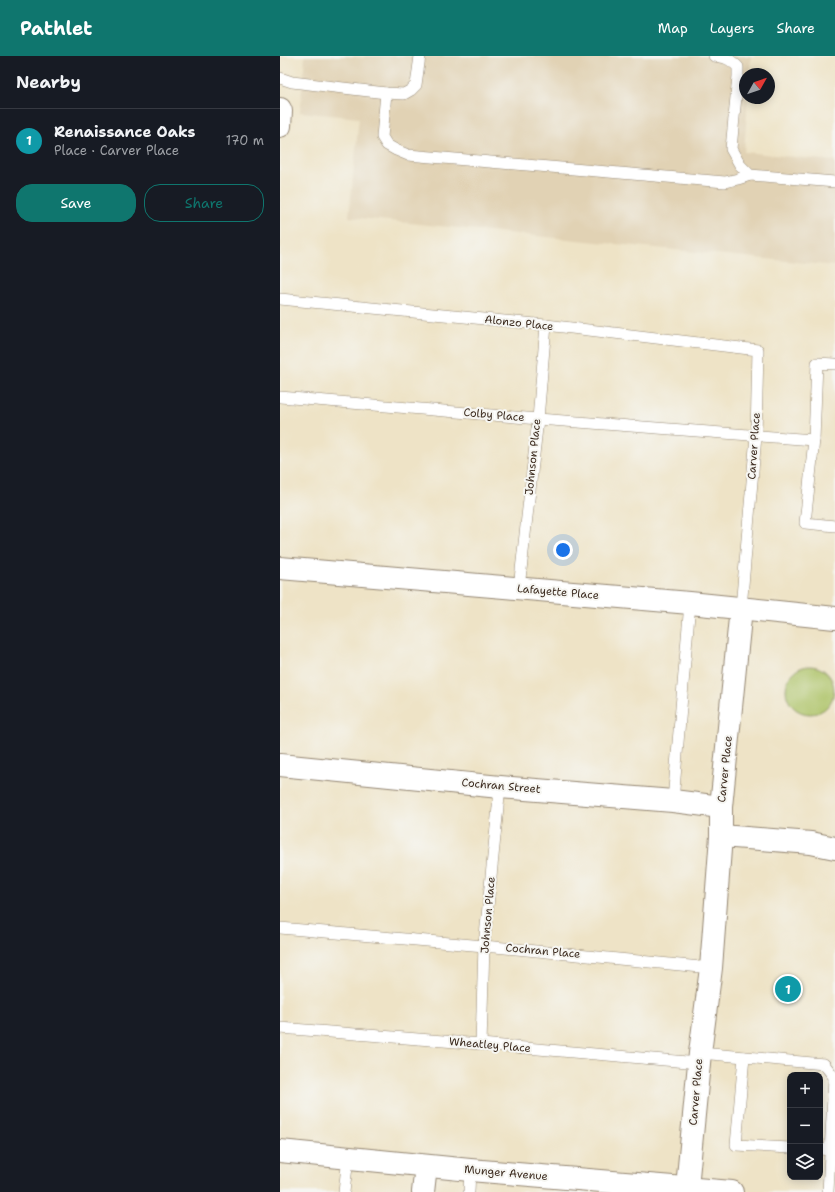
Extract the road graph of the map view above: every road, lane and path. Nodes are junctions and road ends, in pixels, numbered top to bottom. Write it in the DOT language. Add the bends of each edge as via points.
graph roads {
  1 [pos="420,56"];
  2 [pos="714,56"];
  3 [pos="280,78"];
  4 [pos="386,93"];
  5 [pos="280,109"];
  6 [pos="280,126"];
  7 [pos="750,175"];
  8 [pos="835,182"];
  9 [pos="280,299"];
  10 [pos="546,325"];
  11 [pos="758,350"];
  12 [pos="835,364"];
  13 [pos="280,397"];
  14 [pos="538,419"];
  15 [pos="756,436"];
  16 [pos="814,440"];
  17 [pos="835,526"];
  18 [pos="280,568"];
  19 [pos="519,588"];
  20 [pos="690,603"];
  21 [pos="741,608"];
  22 [pos="835,618"];
  23 [pos="280,765"];
  24 [pos="500,787"];
  25 [pos="673,802"];
  26 [pos="721,807"];
  27 [pos="721,836"];
  28 [pos="835,848"];
  29 [pos="280,928"];
  30 [pos="484,946"];
  31 [pos="711,968"];
  32 [pos="280,1028"];
  33 [pos="481,1044"];
  34 [pos="744,1057"];
  35 [pos="699,1058"];
  36 [pos="787,1148"];
  37 [pos="825,1150"];
  38 [pos="280,1151"];
  39 [pos="348,1158"];
  40 [pos="426,1166"];
  41 [pos="470,1170"];
  42 [pos="686,1187"];
  43 [pos="710,1191"];
  44 [pos="344,1192"];
  45 [pos="423,1192"];
  46 [pos="469,1192"];
  47 [pos="732,1192"];
  48 [pos="828,1192"];
  1 -- 4 [label="lane" via="416,85 404,94"];
  2 -- 7 [label="lane" via="724,57 738,67 731,149"];
  3 -- 4 [label="lane" via="292,82"];
  4 -- 7 [label="lane" via="382,137 387,145 408,155 725,182"];
  5 -- 6 [label="street"];
  7 -- 8 [label="lane"];
  9 -- 10 [label="lane, Alonzo Place"];
  10 -- 11 [label="lane, Alonzo Place"];
  10 -- 14 [label="lane, Johnson Place"];
  11 -- 15 [label="lane, Carver Place"];
  12 -- 16 [label="lane" via="817,362"];
  13 -- 14 [label="lane, Colby Place"];
  14 -- 15 [label="lane, Colby Place"];
  14 -- 19 [label="lane, Johnson Place"];
  15 -- 16 [label="lane, Colby Place"];
  15 -- 21 [label="lane, Carver Place"];
  16 -- 17 [label="lane" via="805,523"];
  18 -- 19 [label="street, Lafayette Place"];
  19 -- 20 [label="street, Lafayette Place"];
  20 -- 21 [label="street, Lafayette Place"];
  20 -- 25 [label="lane"];
  21 -- 22 [label="street, Lafayette Place"];
  21 -- 26 [label="street, Carver Place"];
  23 -- 24 [label="street, Cochran Street"];
  24 -- 25 [label="street, Cochran Street"];
  24 -- 30 [label="lane, Johnson Place"];
  25 -- 26 [label="street, Cochran Street"];
  26 -- 27 [label="street, Carver Place"];
  27 -- 28 [label="street" via="812,843"];
  27 -- 31 [label="street, Carver Place"];
  29 -- 30 [label="lane, Cochran Place"];
  30 -- 31 [label="lane, Cochran Place"];
  30 -- 33 [label="lane, Johnson Place"];
  31 -- 35 [label="street, Carver Place"];
  32 -- 33 [label="lane, Wheatley Place"];
  33 -- 35 [label="lane, Wheatley Place"];
  34 -- 35 [label="lane, Wheatley Place"];
  34 -- 36 [label="lane" via="736,1145"];
  34 -- 37 [label="lane, Wheatley Place" via="824,1064 834,1076"];
  35 -- 42 [label="street, Carver Place"];
  37 -- 48 [label="lane, Wheatley Place"];
  38 -- 39 [label="street, Munger Avenue"];
  39 -- 40 [label="street, Munger Avenue"];
  39 -- 44 [label="lane"];
  40 -- 41 [label="street, Munger Avenue"];
  40 -- 45 [label="street"];
  41 -- 42 [label="street, Munger Avenue"];
  41 -- 46 [label="lane"];
  42 -- 43 [label="street, Munger Avenue"];
  43 -- 47 [label="street, Munger Avenue"];
}
